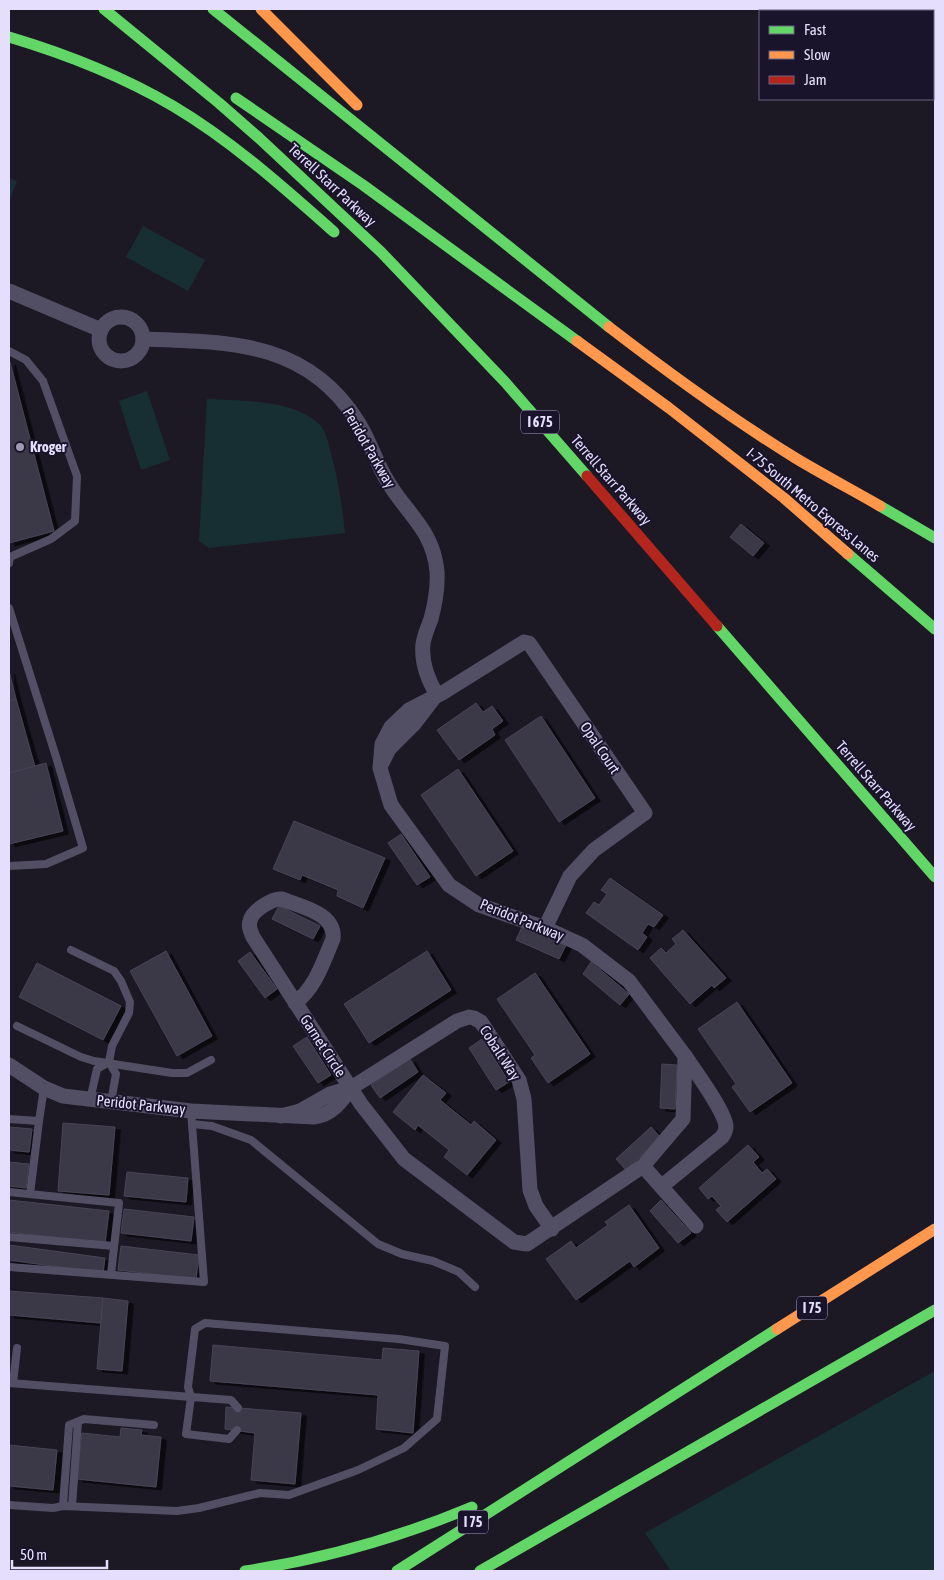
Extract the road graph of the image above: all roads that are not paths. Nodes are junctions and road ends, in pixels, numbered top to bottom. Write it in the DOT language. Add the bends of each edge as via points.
graph roads {
  1 [pos="106,9"];
  2 [pos="213,9"];
  3 [pos="261,9"];
  4 [pos="9,37"];
  5 [pos="203,76"];
  6 [pos="227,92"];
  7 [pos="317,92"];
  8 [pos="366,114"];
  9 [pos="380,128"];
  10 [pos="386,163"];
  11 [pos="448,197"];
  12 [pos="340,237"];
  13 [pos="9,291"];
  14 [pos="415,303"];
  15 [pos="556,311"];
  16 [pos="100,330"];
  17 [pos="143,339"];
  18 [pos="9,351"];
  19 [pos="505,382"];
  20 [pos="669,408"];
  21 [pos="935,538"];
  22 [pos="9,563"];
  23 [pos="9,608"];
  24 [pos="935,629"];
  25 [pos="437,695"];
  26 [pos="9,866"];
  27 [pos="935,877"];
  28 [pos="545,928"];
  29 [pos="71,950"];
  30 [pos="295,1003"];
  31 [pos="17,1026"];
  32 [pos="685,1056"];
  33 [pos="211,1060"];
  34 [pos="109,1062"];
  35 [pos="9,1065"];
  36 [pos="44,1088"];
  37 [pos="351,1088"];
  38 [pos="90,1100"];
  39 [pos="111,1102"];
  40 [pos="191,1117"];
  41 [pos="9,1119"];
  42 [pos="39,1120"];
  43 [pos="643,1166"];
  44 [pos="662,1186"];
  45 [pos="9,1192"];
  46 [pos="30,1194"];
  47 [pos="696,1226"];
  48 [pos="552,1229"];
  49 [pos="935,1229"];
  50 [pos="9,1237"];
  51 [pos="114,1246"];
  52 [pos="9,1267"];
  53 [pos="111,1274"];
  54 [pos="475,1287"];
  55 [pos="935,1310"];
  56 [pos="17,1348"];
  57 [pos="11,1383"];
  58 [pos="191,1397"];
  59 [pos="238,1408"];
  60 [pos="78,1422"];
  61 [pos="154,1425"];
  62 [pos="237,1430"];
  63 [pos="697,1447"];
  64 [pos="549,1474"];
  65 [pos="9,1505"];
  66 [pos="63,1506"];
  67 [pos="72,1506"];
  68 [pos="609,1510"];
  69 [pos="245,1571"];
  70 [pos="397,1571"];
  71 [pos="480,1571"];
  1 -- 5 [label="highway"];
  1 -- 19 [label="highway, Terrell Starr Parkway / I 675" via="300,176 381,252"];
  2 -- 7 [label="highway"];
  3 -- 8 [label="highway"];
  4 -- 12 [label="highway" via="81,60 168,102 247,157"];
  6 -- 20 [label="highway" via="363,185"];
  7 -- 10 [label="highway"];
  7 -- 11 [label="highway"];
  9 -- 11 [label="highway"];
  11 -- 21 [label="highway" via="668,372 798,459"];
  13 -- 16 [label="street"];
  14 -- 19 [label="highway"];
  15 -- 20 [label="highway"];
  16 -- 17 [label="street" via="109,320 129,318 139,326"];
  16 -- 17 [label="street" via="102,351 113,360 133,358"];
  17 -- 25 [label="street, Peridot Parkway" via="204,341 267,351 307,370 330,387 343,402 362,430 388,482 423,528 433,553 437,590 423,649 427,672"];
  18 -- 22 [label="lane" via="26,360 43,380 77,476 75,521 51,539 10,557"];
  19 -- 27 [label="highway, Terrell Starr Parkway / I 675"];
  20 -- 24 [label="highway, I-75 South Metro Express Lanes" via="784,498"];
  23 -- 26 [label="lane" via="83,848 46,864"];
  25 -- 28 [label="street, Peridot Parkway" via="409,710 391,727 382,744 380,768 391,805 449,885 479,905"];
  25 -- 28 [label="street, Opal Court" via="524,642 529,643 644,813 594,850 570,876"];
  28 -- 32 [label="street, Peridot Parkway" via="582,945 629,981"];
  29 -- 34 [label="lane" via="114,971 130,1002 129,1013 112,1046"];
  30 -- 30 [label="street, Garnet Circle" via="249,927 253,915 277,898 323,916 333,932 312,987"];
  30 -- 37 [label="street, Garnet Circle"];
  31 -- 34 [label="lane" via="81,1057"];
  32 -- 43 [label="street" via="683,1119"];
  32 -- 44 [label="street, Peridot Parkway" via="722,1113 725,1131 722,1137"];
  33 -- 34 [label="lane" via="187,1073 172,1074"];
  34 -- 38 [label="lane" via="97,1069"];
  34 -- 39 [label="lane" via="116,1074"];
  35 -- 36 [label="street, Peridot Parkway"];
  36 -- 38 [label="street, Peridot Parkway" via="63,1096"];
  36 -- 42 [label="lane"];
  37 -- 40 [label="street, Peridot Parkway" via="340,1105 318,1117"];
  37 -- 48 [label="street" via="404,1159 514,1242 527,1244"];
  37 -- 48 [label="street, Cobalt Way" via="457,1021 465,1017 476,1019 485,1027 519,1080 524,1099 530,1190 536,1206"];
  38 -- 39 [label="street, Peridot Parkway"];
  39 -- 40 [label="street, Peridot Parkway"];
  40 -- 53 [label="lane" via="204,1282"];
  40 -- 54 [label="lane" via="251,1140 378,1244 460,1272"];
  41 -- 42 [label="lane"];
  42 -- 46 [label="lane"];
  43 -- 44 [label="street"];
  43 -- 48 [label="street"];
  44 -- 47 [label="street"];
  45 -- 46 [label="lane"];
  46 -- 51 [label="lane" via="120,1203"];
  49 -- 64 [label="highway, I 75"];
  50 -- 51 [label="lane"];
  51 -- 53 [label="lane"];
  52 -- 53 [label="lane"];
  55 -- 63 [label="highway"];
  56 -- 57 [label="lane"];
  57 -- 58 [label="lane"];
  58 -- 59 [label="lane" via="230,1400"];
  58 -- 62 [label="lane" via="186,1434 228,1439"];
  58 -- 67 [label="lane" via="188,1387 195,1329 205,1324 399,1339 445,1346 437,1418 404,1448 358,1470 289,1495 260,1493 177,1511"];
  60 -- 61 [label="lane" via="84,1419"];
  60 -- 66 [label="lane" via="69,1425"];
  60 -- 67 [label="lane"];
  63 -- 68 [label="highway"];
  63 -- 71 [label="highway"];
  64 -- 69 [label="highway" via="435,1523 370,1546 292,1565"];
  64 -- 70 [label="highway, I 75"];
  65 -- 66 [label="lane"];
  66 -- 67 [label="lane"];
}
